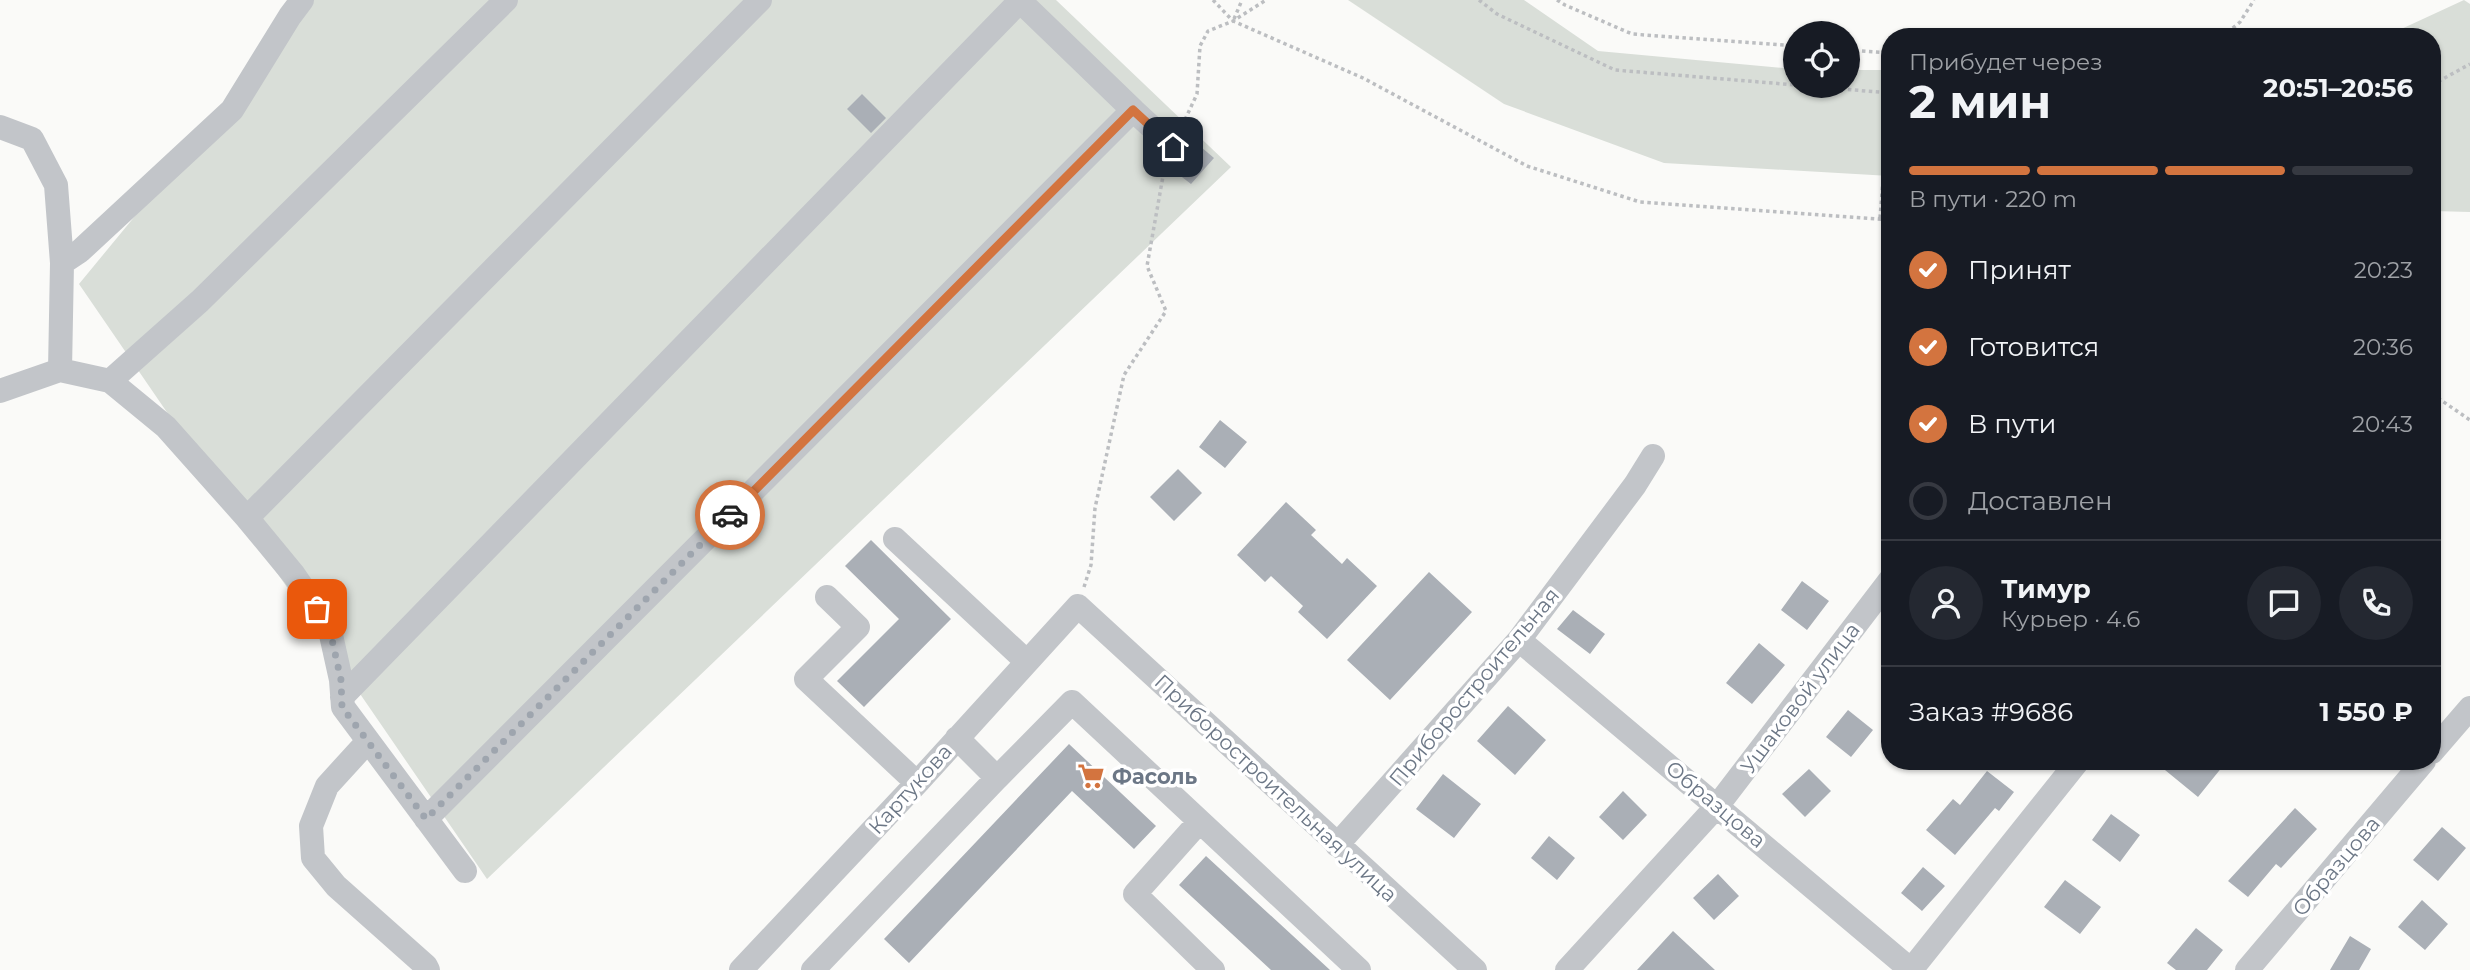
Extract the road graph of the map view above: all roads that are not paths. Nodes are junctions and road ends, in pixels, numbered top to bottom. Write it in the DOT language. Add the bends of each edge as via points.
graph roads {
  1 [pos="302,0"];
  2 [pos="506,0"];
  3 [pos="760,0"];
  4 [pos="1020,0"];
  5 [pos="1133,110"];
  6 [pos="0,127"];
  7 [pos="1173,147"];
  8 [pos="62,263"];
  9 [pos="60,369"];
  10 [pos="110,381"];
  11 [pos="0,391"];
  12 [pos="1653,456"];
  13 [pos="247,518"];
  14 [pos="895,539"];
  15 [pos="1881,592"];
  16 [pos="827,597"];
  17 [pos="1078,606"];
  18 [pos="1519,640"];
  19 [pos="1026,661"];
  20 [pos="342,697"];
  21 [pos="2470,708"];
  22 [pos="957,738"];
  23 [pos="368,741"];
  24 [pos="2441,742"];
  25 [pos="2071,770"];
  26 [pos="2416,770"];
  27 [pos="997,778"];
  28 [pos="917,783"];
  29 [pos="1718,805"];
  30 [pos="426,819"];
  31 [pos="1199,822"];
  32 [pos="1337,845"];
  33 [pos="465,871"];
  34 [pos="428,970"];
  35 [pos="741,970"];
  36 [pos="813,970"];
  37 [pos="1213,970"];
  38 [pos="1359,970"];
  39 [pos="1475,970"];
  40 [pos="1567,970"];
  41 [pos="1911,970"];
  42 [pos="2247,970"];
  1 -- 8 [label="street" via="232,110"];
  2 -- 10 [label="street" via="200,301"];
  3 -- 13 [label="street"];
  4 -- 5 [label="street"];
  4 -- 20 [label="street"];
  5 -- 7 [label="street"];
  5 -- 30 [label="street"];
  6 -- 8 [label="street" via="32,139 56,185"];
  8 -- 9 [label="street"];
  9 -- 10 [label="street"];
  9 -- 11 [label="street"];
  10 -- 13 [label="street" via="166,427"];
  12 -- 18 [label="street, Приборостроительная"];
  13 -- 20 [label="street" via="329,626"];
  14 -- 19 [label="street"];
  15 -- 29 [label="street, Ушаковой улица"];
  16 -- 28 [label="street" via="858,627 806,679"];
  17 -- 19 [label="street, Картукова"];
  17 -- 32 [label="street, Приборостроительная улица"];
  18 -- 29 [label="street, Образцова"];
  18 -- 32 [label="street, Приборостроительная"];
  19 -- 22 [label="street, Картукова"];
  20 -- 23 [label="street" via="342,707"];
  21 -- 24 [label="street"];
  22 -- 27 [label="street"];
  22 -- 28 [label="street, Картукова"];
  23 -- 30 [label="street"];
  23 -- 34 [label="street" via="327,786 311,826 313,859"];
  25 -- 41 [label="street"];
  26 -- 42 [label="street, Образцова"];
  27 -- 31 [label="street" via="1072,702"];
  27 -- 36 [label="street"];
  28 -- 35 [label="street, Картукова"];
  29 -- 40 [label="street, Ушаковой улица"];
  29 -- 41 [label="street, Образцова"];
  30 -- 33 [label="street"];
  31 -- 37 [label="street" via="1135,894"];
  31 -- 38 [label="street"];
  32 -- 39 [label="street, Приборостроительная улица"];
}
